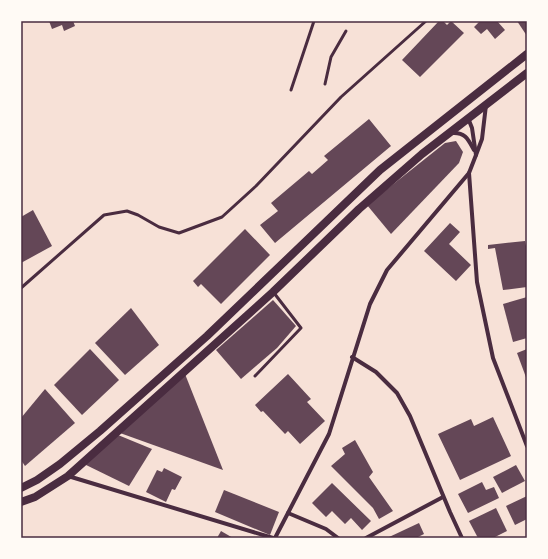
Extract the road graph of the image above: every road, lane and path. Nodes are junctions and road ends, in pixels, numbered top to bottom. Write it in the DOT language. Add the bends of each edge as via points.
graph roads {
  1 [pos="314,21"];
  2 [pos="426,21"];
  3 [pos="346,31"];
  4 [pos="527,54"];
  5 [pos="527,73"];
  6 [pos="325,84"];
  7 [pos="291,90"];
  8 [pos="486,104"];
  9 [pos="468,118"];
  10 [pos="449,133"];
  11 [pos="476,156"];
  12 [pos="469,173"];
  13 [pos="21,288"];
  14 [pos="273,292"];
  15 [pos="352,357"];
  16 [pos="255,376"];
  17 [pos="527,446"];
  18 [pos="68,476"];
  19 [pos="21,488"];
  20 [pos="443,497"];
  21 [pos="21,502"];
  22 [pos="288,513"];
  23 [pos="274,538"];
  24 [pos="338,538"];
  25 [pos="366,538"];
  26 [pos="462,538"];
  1 -- 7 [label="lane"];
  2 -- 13 [label="lane" via="341,97 256,186 222,217 179,233 159,227 127,211 104,215"];
  3 -- 6 [label="lane" via="331,57"];
  4 -- 19 [label="main road" via="380,170 207,336 100,431 60,464"];
  5 -- 8 [label="main road"];
  8 -- 9 [label="main road"];
  8 -- 11 [label="street" via="482,139"];
  9 -- 10 [label="main road"];
  9 -- 11 [label="street"];
  10 -- 11 [label="street" via="465,135"];
  10 -- 14 [label="main road" via="359,208"];
  11 -- 12 [label="street"];
  12 -- 15 [label="street" via="387,270 370,304"];
  12 -- 17 [label="street" via="477,282 492,358"];
  14 -- 16 [label="lane" via="301,328"];
  14 -- 18 [label="main road"];
  15 -- 20 [label="street" via="376,372 397,393 410,416"];
  15 -- 22 [label="street" via="329,434"];
  18 -- 21 [label="main road" via="35,497"];
  18 -- 23 [label="street"];
  20 -- 25 [label="street"];
  20 -- 26 [label="street"];
  22 -- 23 [label="street"];
  22 -- 24 [label="street" via="326,528"];
}
